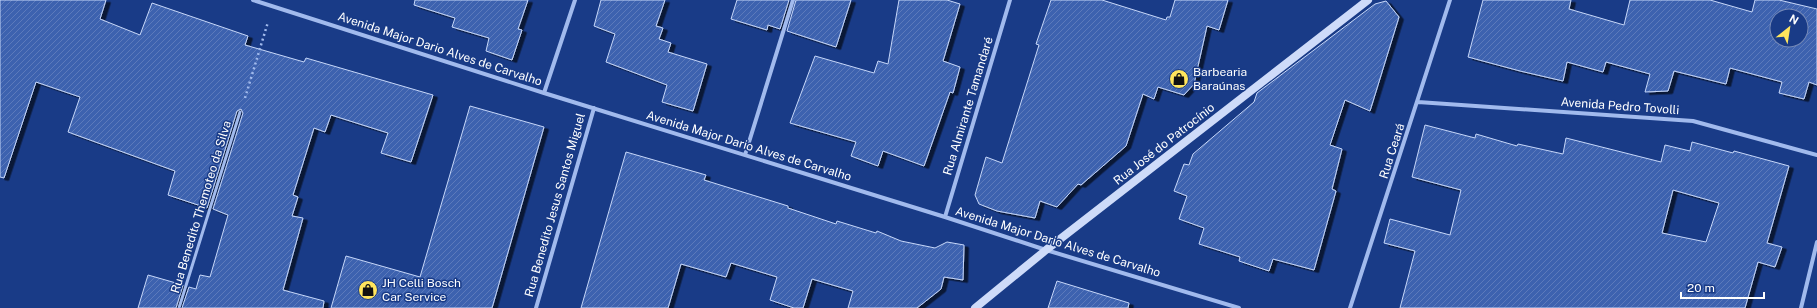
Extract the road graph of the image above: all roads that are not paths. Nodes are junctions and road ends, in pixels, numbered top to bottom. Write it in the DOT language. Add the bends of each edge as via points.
graph roads {
  1 [pos="253,0"];
  2 [pos="575,0"];
  3 [pos="793,0"];
  4 [pos="1010,0"];
  5 [pos="1368,0"];
  6 [pos="1450,0"];
  7 [pos="544,93"];
  8 [pos="1418,102"];
  9 [pos="594,108"];
  10 [pos="240,112"];
  11 [pos="745,155"];
  12 [pos="1817,155"];
  13 [pos="945,217"];
  14 [pos="1817,242"];
  15 [pos="1046,250"];
  16 [pos="178,308"];
  17 [pos="536,308"];
  18 [pos="975,308"];
  19 [pos="1239,308"];
  20 [pos="1350,308"];
  21 [pos="1801,308"];
  1 -- 7 [label="street, Avenida Major Dario Alves de Carvalho"];
  2 -- 7 [label="street"];
  3 -- 11 [label="street"];
  4 -- 13 [label="street, Rua Almirante Tamandaré"];
  5 -- 15 [label="street, Rua José do Patrocínio"];
  6 -- 8 [label="street, Rua Ceará"];
  7 -- 9 [label="street, Avenida Major Dario Alves de Carvalho"];
  8 -- 12 [label="street, Avenida Pedro Tovolli" via="1693,121"];
  8 -- 20 [label="street, Rua Ceará"];
  9 -- 11 [label="street, Avenida Major Dario Alves de Carvalho"];
  9 -- 17 [label="street, Rua Benedito Jesus Santos Miguel"];
  10 -- 16 [label="lane, Rua Benedito Themoteo da Silva"];
  11 -- 13 [label="street, Avenida Major Dario Alves de Carvalho"];
  13 -- 15 [label="street, Avenida Major Dario Alves de Carvalho"];
  14 -- 21 [label="street"];
  15 -- 18 [label="street, Rua José do Patrocínio"];
  15 -- 19 [label="street, Avenida Major Dario Alves de Carvalho"];
}
